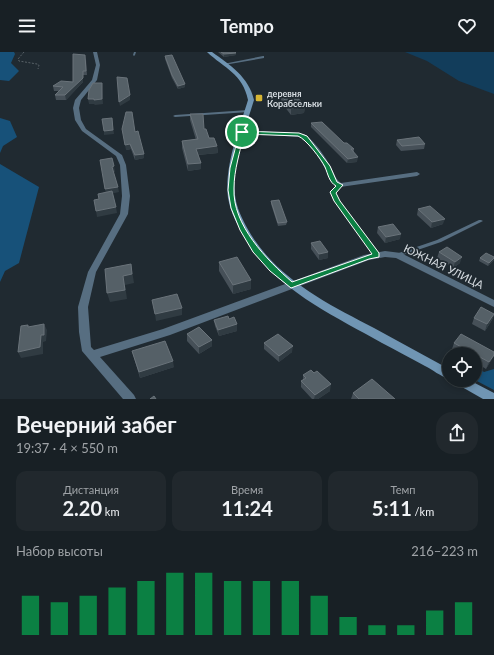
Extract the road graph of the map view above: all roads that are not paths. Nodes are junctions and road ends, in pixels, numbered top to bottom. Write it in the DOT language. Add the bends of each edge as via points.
graph roads {
  1 [pos="95,52"];
  2 [pos="209,52"];
  3 [pos="263,57"];
  4 [pos="224,64"];
  5 [pos="248,111"];
  6 [pos="175,116"];
  7 [pos="242,132"];
  8 [pos="417,174"];
  9 [pos="340,185"];
  10 [pos="481,221"];
  11 [pos="377,255"];
  12 [pos="398,255"];
  13 [pos="291,285"];
  14 [pos="494,304"];
  15 [pos="92,355"];
  16 [pos="442,370"];
  17 [pos="472,387"];
  18 [pos="130,399"];
  19 [pos="494,399"];
  1 -- 15 [label="street" via="98,65 94,80 78,100 78,120 84,130 119,155 123,165 126,196 124,214 92,272 83,307 86,348"];
  2 -- 4 [label="main road"];
  3 -- 4 [label="lane"];
  4 -- 5 [label="main road" via="249,88 251,100"];
  5 -- 6 [label="lane"];
  5 -- 7 [label="main road"];
  7 -- 9 [label="street" via="302,135 327,166 331,178"];
  7 -- 13 [label="main road" via="233,168 231,190 234,208 243,230 256,251"];
  8 -- 9 [label="street"];
  9 -- 11 [label="lane" via="333,192 337,201"];
  10 -- 12 [label="lane" via="439,241"];
  11 -- 12 [label="street, ЮЖНАЯ УЛИЦА"];
  11 -- 13 [label="street, ЮЖНАЯ УЛИЦА"];
  12 -- 14 [label="street, ЮЖНАЯ УЛИЦА"];
  13 -- 15 [label="street, ЮЖНАЯ УЛИЦА" via="166,332"];
  13 -- 16 [label="main road" via="341,316"];
  15 -- 18 [label="street"];
  17 -- 19 [label="main road"];
}
